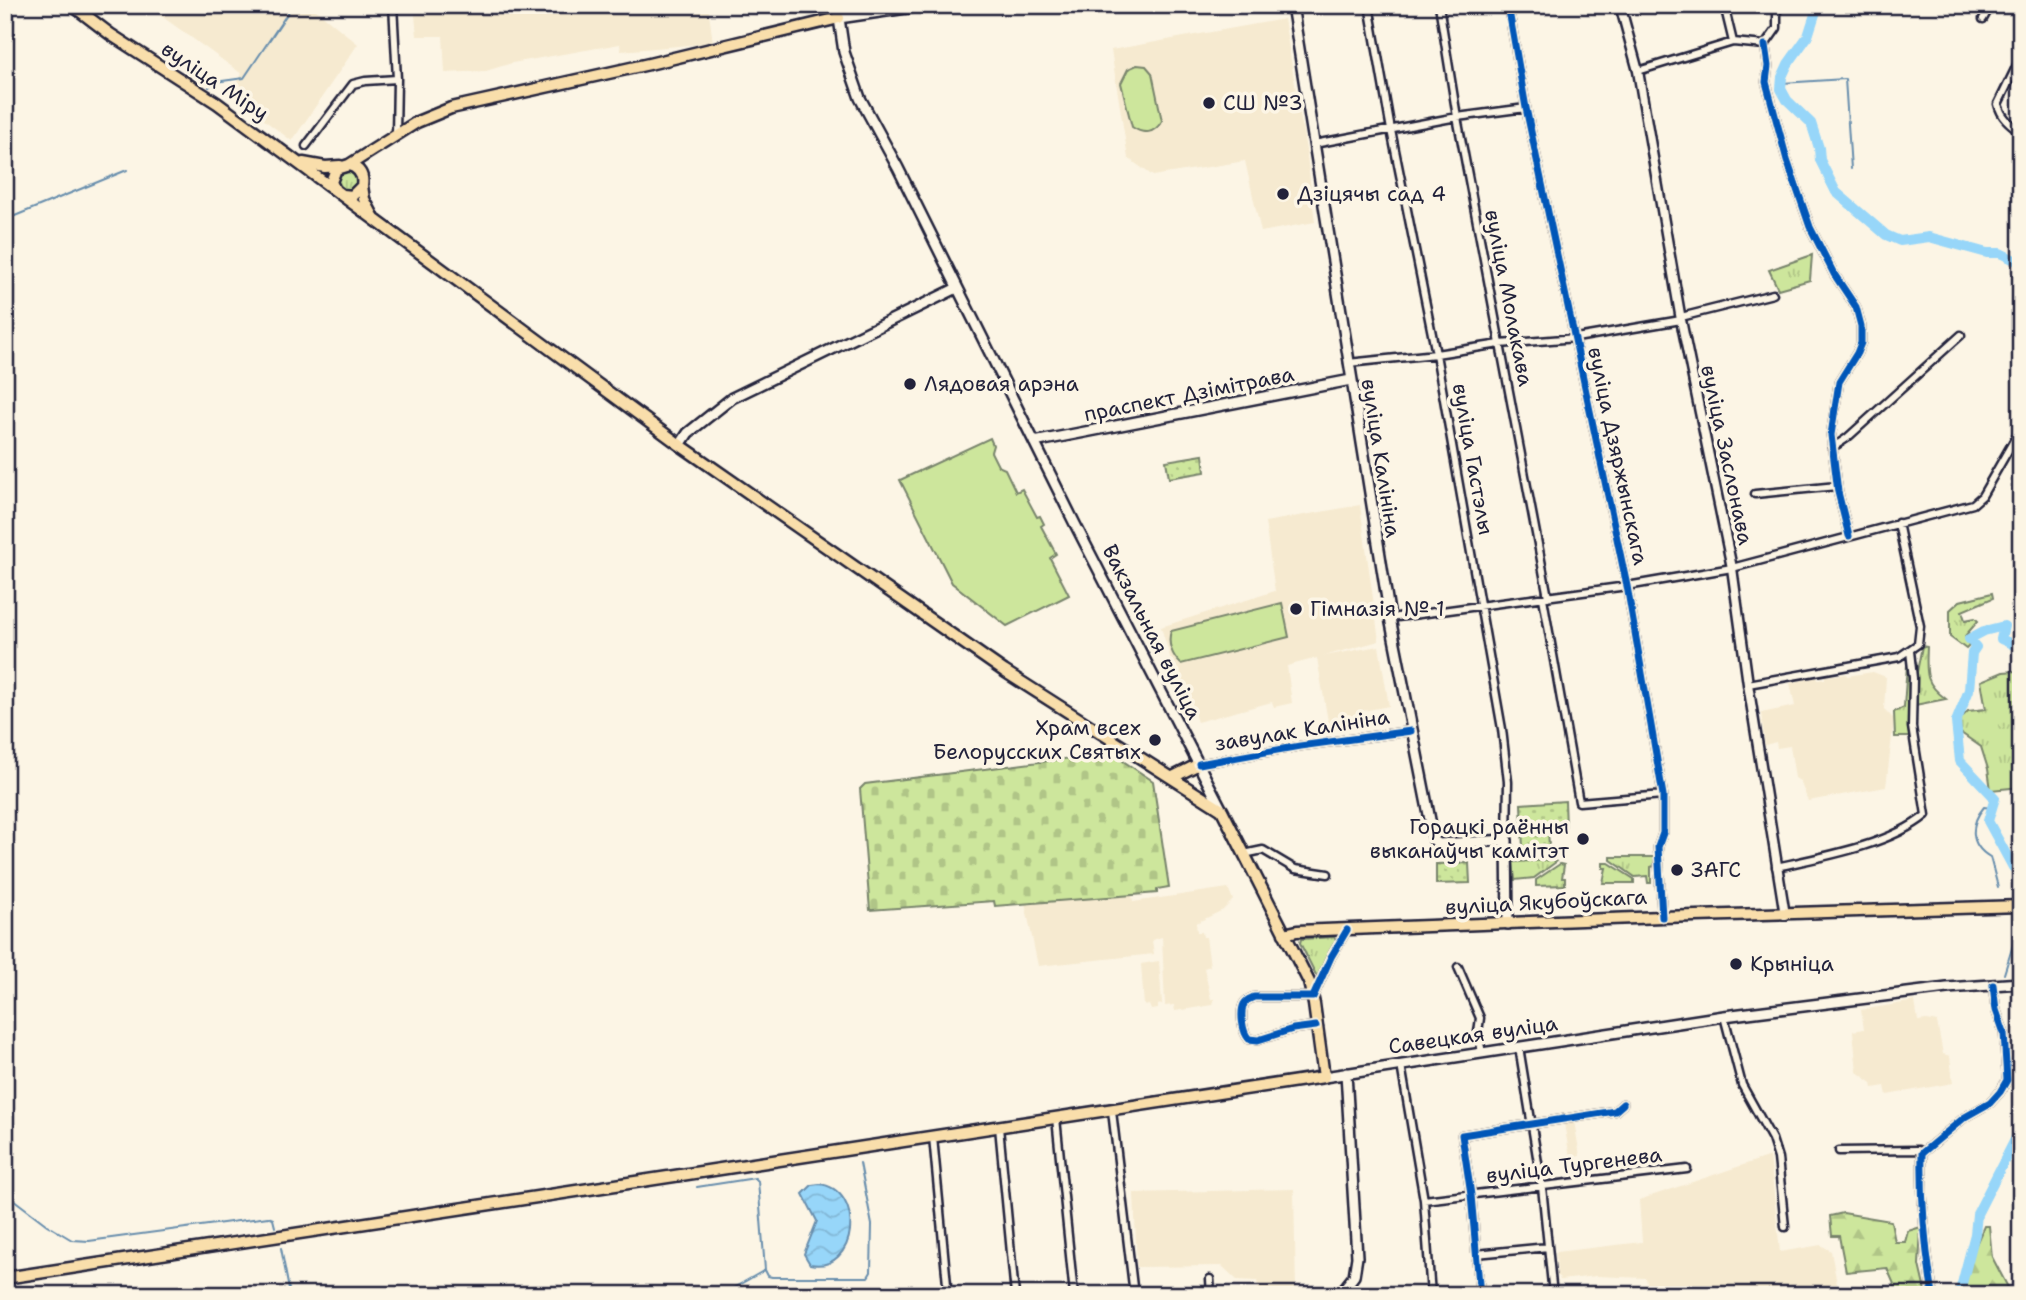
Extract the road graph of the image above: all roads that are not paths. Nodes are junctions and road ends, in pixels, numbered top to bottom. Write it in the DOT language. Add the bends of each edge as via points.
graph roads {
  1 [pos="72,5"];
  2 [pos="393,5"];
  3 [pos="837,5"];
  4 [pos="927,5"];
  5 [pos="1292,5"];
  6 [pos="1369,5"];
  7 [pos="1439,5"];
  8 [pos="1508,5"];
  9 [pos="1620,5"];
  10 [pos="1724,5"];
  11 [pos="1777,5"];
  12 [pos="1991,5"];
  13 [pos="839,18"];
  14 [pos="1983,19"];
  15 [pos="1733,42"];
  16 [pos="1765,45"];
  17 [pos="2021,57"];
  18 [pos="1639,71"];
  19 [pos="397,79"];
  20 [pos="1526,108"];
  21 [pos="1457,117"];
  22 [pos="1391,130"];
  23 [pos="2021,132"];
  24 [pos="396,135"];
  25 [pos="383,144"];
  26 [pos="1314,144"];
  27 [pos="306,146"];
  28 [pos="296,161"];
  29 [pos="344,166"];
  30 [pos="362,181"];
  31 [pos="338,193"];
  32 [pos="376,220"];
  33 [pos="957,288"];
  34 [pos="1773,294"];
  35 [pos="1681,319"];
  36 [pos="1962,335"];
  37 [pos="1576,338"];
  38 [pos="1500,344"];
  39 [pos="1436,354"];
  40 [pos="1348,363"];
  41 [pos="1350,380"];
  42 [pos="2021,428"];
  43 [pos="1034,442"];
  44 [pos="680,445"];
  45 [pos="1832,448"];
  46 [pos="1837,486"];
  47 [pos="1755,494"];
  48 [pos="1898,523"];
  49 [pos="1849,536"];
  50 [pos="1732,568"];
  51 [pos="1627,586"];
  52 [pos="1545,597"];
  53 [pos="1482,607"];
  54 [pos="1390,618"];
  55 [pos="1910,651"];
  56 [pos="1748,684"];
  57 [pos="1411,731"];
  58 [pos="1199,764"];
  59 [pos="1173,777"];
  60 [pos="1663,795"];
  61 [pos="1222,810"];
  62 [pos="1507,840"];
  63 [pos="1244,854"];
  64 [pos="1776,867"];
  65 [pos="1328,874"];
  66 [pos="2021,906"];
  67 [pos="1785,915"];
  68 [pos="1661,917"];
  69 [pos="1508,923"];
  70 [pos="1347,930"];
  71 [pos="1284,934"];
  72 [pos="1458,967"];
  73 [pos="2021,984"];
  74 [pos="1993,985"];
  75 [pos="1313,997"];
  76 [pos="1724,1016"];
  77 [pos="1316,1026"];
  78 [pos="1519,1047"];
  79 [pos="1482,1053"];
  80 [pos="1401,1065"];
  81 [pos="1346,1073"];
  82 [pos="1324,1077"];
  83 [pos="1623,1104"];
  84 [pos="1112,1111"];
  85 [pos="1056,1118"];
  86 [pos="1532,1125"];
  87 [pos="999,1127"];
  88 [pos="933,1137"];
  89 [pos="1839,1151"];
  90 [pos="1922,1153"];
  91 [pos="1687,1169"];
  92 [pos="1542,1187"];
  93 [pos="1471,1195"];
  94 [pos="1424,1200"];
  95 [pos="1785,1227"];
  96 [pos="1548,1247"];
  97 [pos="1476,1254"];
  98 [pos="5,1278"];
  99 [pos="1210,1279"];
  100 [pos="948,1295"];
  101 [pos="1015,1295"];
  102 [pos="1074,1295"];
  103 [pos="1134,1295"];
  104 [pos="1211,1295"];
  105 [pos="1339,1295"];
  106 [pos="1431,1295"];
  107 [pos="1480,1295"];
  108 [pos="1553,1295"];
  109 [pos="1933,1295"];
  1 -- 28 [label="main road, вуліца Міру"];
  2 -- 19 [label="street"];
  3 -- 13 [label="main road, Вакзальная вуліца"];
  4 -- 13 [label="main road"];
  5 -- 26 [label="main road, вуліца Калініна"];
  6 -- 22 [label="street, вуліца Гастэлы"];
  7 -- 21 [label="street, вуліца Молакава"];
  8 -- 20 [label="street, вуліца Дзяржынскага"];
  9 -- 18 [label="street, вуліца Заслонава"];
  10 -- 15 [label="street"];
  11 -- 16 [label="street" via="1777,28"];
  12 -- 14 [label="street"];
  13 -- 24 [label="main road" via="451,107"];
  13 -- 33 [label="main road, Вакзальная вуліца" via="844,52 860,98"];
  15 -- 16 [label="street"];
  15 -- 18 [label="street"];
  16 -- 45 [label="street" via="1766,82 1787,160 1810,227 1856,307 1861,326 1861,343 1839,382"];
  17 -- 23 [label="street" via="1998,104 2009,124"];
  18 -- 35 [label="street, вуліца Заслонава"];
  19 -- 24 [label="street"];
  19 -- 27 [label="street" via="353,84"];
  20 -- 21 [label="street"];
  20 -- 37 [label="street, вуліца Дзяржынскага"];
  21 -- 22 [label="street"];
  21 -- 38 [label="street, вуліца Молакава"];
  22 -- 26 [label="street"];
  22 -- 39 [label="street, вуліца Гастэлы"];
  24 -- 25 [label="main road"];
  25 -- 29 [label="main road"];
  25 -- 30 [label="main road"];
  26 -- 40 [label="main road, вуліца Калініна"];
  28 -- 29 [label="main road"];
  28 -- 31 [label="main road, вуліца Міру"];
  29 -- 30 [label="main road" via="357,169"];
  29 -- 31 [label="main road" via="331,177"];
  30 -- 31 [label="main road" via="352,196"];
  30 -- 32 [label="main road" via="364,199"];
  31 -- 32 [label="main road, вуліца Міру"];
  32 -- 44 [label="main road, вуліца Міру"];
  33 -- 43 [label="main road, Вакзальная вуліца"];
  33 -- 44 [label="main road" via="732,398 688,433"];
  34 -- 35 [label="street"];
  35 -- 37 [label="street"];
  35 -- 50 [label="street, вуліца Заслонава"];
  36 -- 45 [label="street"];
  37 -- 38 [label="street"];
  37 -- 51 [label="street, вуліца Дзяржынскага"];
  38 -- 39 [label="street"];
  38 -- 52 [label="street, вуліца Молакава"];
  39 -- 40 [label="street"];
  39 -- 53 [label="street, вуліца Гастэлы"];
  40 -- 41 [label="main road, вуліца Калініна"];
  41 -- 43 [label="main road, праспект Дзімітрава"];
  41 -- 54 [label="main road, вуліца Калініна"];
  42 -- 48 [label="street" via="1973,504"];
  43 -- 58 [label="main road, Вакзальная вуліца"];
  44 -- 59 [label="main road, вуліца Міру" via="1026,685"];
  45 -- 46 [label="street"];
  46 -- 47 [label="street"];
  46 -- 49 [label="street"];
  48 -- 49 [label="street"];
  48 -- 55 [label="street" via="1920,626 1918,644"];
  49 -- 50 [label="street"];
  50 -- 51 [label="street"];
  50 -- 56 [label="street, вуліца Заслонава"];
  51 -- 52 [label="street"];
  51 -- 60 [label="street, вуліца Дзяржынскага"];
  52 -- 53 [label="street"];
  52 -- 60 [label="street, вуліца Молакава" via="1579,802"];
  53 -- 54 [label="street"];
  53 -- 62 [label="street, вуліца Гастэлы" via="1507,763"];
  54 -- 57 [label="main road, вуліца Калініна"];
  55 -- 56 [label="street" via="1882,662"];
  55 -- 64 [label="street" via="1912,727 1926,815 1875,841"];
  56 -- 64 [label="street, вуліца Заслонава"];
  57 -- 58 [label="street, завулак Калініна"];
  57 -- 62 [label="main road, вуліца Калініна" via="1434,840 1438,844"];
  58 -- 59 [label="main road"];
  58 -- 61 [label="main road, Вакзальная вуліца"];
  59 -- 61 [label="main road, вуліца Міру"];
  60 -- 68 [label="street, вуліца Дзяржынскага" via="1663,832 1658,847"];
  61 -- 63 [label="main road, Вакзальная вуліца"];
  62 -- 69 [label="main road, вуліца Гастэлы"];
  63 -- 65 [label="street" via="1263,849 1303,872"];
  63 -- 71 [label="main road, Вакзальная вуліца"];
  64 -- 67 [label="street, вуліца Заслонава"];
  66 -- 67 [label="main road, вуліца Якубоўскага"];
  67 -- 68 [label="main road, вуліца Якубоўскага"];
  68 -- 69 [label="main road, вуліца Якубоўскага"];
  69 -- 70 [label="main road, вуліца Якубоўскага"];
  70 -- 71 [label="main road, вуліца Якубоўскага"];
  70 -- 75 [label="street"];
  71 -- 75 [label="main road, Вакзальная вуліца"];
  72 -- 79 [label="street" via="1480,1018"];
  73 -- 74 [label="main road, Савецкая вуліца"];
  74 -- 76 [label="main road, Савецкая вуліца"];
  74 -- 90 [label="street" via="2004,1033 2007,1080 1990,1103 1965,1117"];
  75 -- 77 [label="main road, Вакзальная вуліца"];
  75 -- 77 [label="street" via="1247,1000 1243,1029 1249,1039 1258,1040"];
  76 -- 78 [label="main road, Савецкая вуліца"];
  76 -- 95 [label="street" via="1742,1085 1778,1158"];
  77 -- 82 [label="main road, Вакзальная вуліца"];
  78 -- 79 [label="main road, Савецкая вуліца"];
  78 -- 86 [label="street"];
  79 -- 80 [label="main road, Савецкая вуліца"];
  80 -- 81 [label="main road, Савецкая вуліца"];
  80 -- 94 [label="street"];
  81 -- 82 [label="main road, Савецкая вуліца"];
  81 -- 105 [label="main road" via="1357,1257 1354,1276"];
  82 -- 84 [label="main road, Савецкая вуліца"];
  83 -- 86 [label="street" via="1615,1111"];
  84 -- 85 [label="main road, Савецкая вуліца"];
  84 -- 103 [label="street"];
  85 -- 87 [label="main road, Савецкая вуліца"];
  85 -- 102 [label="street"];
  86 -- 92 [label="street"];
  86 -- 93 [label="street" via="1462,1135"];
  87 -- 88 [label="main road, Савецкая вуліца"];
  87 -- 101 [label="street"];
  88 -- 98 [label="main road, Савецкая вуліца"];
  88 -- 100 [label="street"];
  89 -- 90 [label="street"];
  90 -- 109 [label="street"];
  91 -- 92 [label="street, вуліца Тургенева"];
  92 -- 93 [label="street, вуліца Тургенева"];
  92 -- 96 [label="street"];
  93 -- 94 [label="street, вуліца Тургенева"];
  93 -- 97 [label="street"];
  94 -- 106 [label="street"];
  96 -- 97 [label="street"];
  96 -- 108 [label="street"];
  97 -- 107 [label="street"];
  99 -- 104 [label="street"];
}
